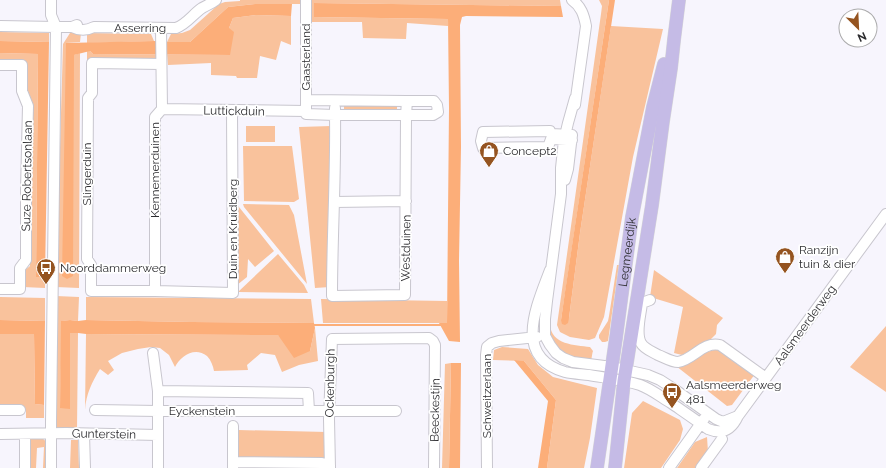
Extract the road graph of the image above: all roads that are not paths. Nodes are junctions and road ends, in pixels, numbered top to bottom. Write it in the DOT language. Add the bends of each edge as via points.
graph roads {
  1 [pos="51,0"];
  2 [pos="216,0"];
  3 [pos="306,0"];
  4 [pos="572,0"];
  5 [pos="679,0"];
  6 [pos="204,4"];
  7 [pos="0,26"];
  8 [pos="56,27"];
  9 [pos="161,28"];
  10 [pos="674,40"];
  11 [pos="161,61"];
  12 [pos="0,65"];
  13 [pos="306,100"];
  14 [pos="336,100"];
  15 [pos="406,101"];
  16 [pos="162,110"];
  17 [pos="232,111"];
  18 [pos="306,113"];
  19 [pos="335,115"];
  20 [pos="406,115"];
  21 [pos="569,137"];
  22 [pos="406,201"];
  23 [pos="334,202"];
  24 [pos="886,214"];
  25 [pos="550,270"];
  26 [pos="0,289"];
  27 [pos="155,291"];
  28 [pos="650,300"];
  29 [pos="545,336"];
  30 [pos="532,338"];
  31 [pos="436,352"];
  32 [pos="153,353"];
  33 [pos="611,373"];
  34 [pos="625,376"];
  35 [pos="766,378"];
  36 [pos="158,391"];
  37 [pos="0,410"];
  38 [pos="20,410"];
  39 [pos="95,410"];
  40 [pos="158,411"];
  41 [pos="309,411"];
  42 [pos="330,411"];
  43 [pos="396,411"];
  44 [pos="707,414"];
  45 [pos="738,416"];
  46 [pos="700,424"];
  47 [pos="233,426"];
  48 [pos="0,434"];
  49 [pos="25,434"];
  50 [pos="51,434"];
  51 [pos="84,434"];
  52 [pos="158,435"];
  53 [pos="722,439"];
  54 [pos="233,465"];
  55 [pos="330,466"];
  56 [pos="25,468"];
  57 [pos="51,468"];
  58 [pos="85,468"];
  59 [pos="158,468"];
  60 [pos="434,468"];
  61 [pos="487,468"];
  62 [pos="597,468"];
  63 [pos="615,468"];
  64 [pos="669,468"];
  65 [pos="701,468"];
  1 -- 8 [label="street" via="51,15"];
  2 -- 6 [label="street, Asserring" via="210,5"];
  3 -- 13 [label="street, Gaasterland"];
  4 -- 21 [label="street" via="577,3 583,14 586,26"];
  5 -- 10 [label="main road, Legmeerdijk"];
  6 -- 9 [label="street, Asserring" via="181,26"];
  7 -- 8 [label="street, Asserring"];
  8 -- 9 [label="street, Asserring" via="72,27 79,30 94,27"];
  8 -- 50 [label="street"];
  9 -- 11 [label="street, Kennemerduinen"];
  10 -- 33 [label="main road, Legmeerdijk" via="664,65 653,107 632,216"];
  10 -- 34 [label="main road, Legmeerdijk" via="652,205"];
  11 -- 16 [label="street, Kennemerduinen"];
  11 -- 27 [label="street, Slingerduin" via="92,63 92,93 88,98 87,259 91,265 91,292"];
  12 -- 26 [label="street, Suze Robertsonlaan" via="22,65 22,91 28,106 26,260 20,268 20,289"];
  13 -- 14 [label="street"];
  13 -- 18 [label="street, Gaasterland"];
  14 -- 15 [label="street"];
  14 -- 19 [label="street"];
  15 -- 20 [label="street"];
  15 -- 20 [label="street" via="434,101 438,112 433,115"];
  16 -- 17 [label="street, Luttickduin"];
  16 -- 27 [label="street, Kennemerduinen" via="156,117"];
  17 -- 18 [label="street, Luttickduin"];
  17 -- 27 [label="street, Duin en Kruidberg" via="233,293"];
  18 -- 19 [label="street, Luttickduin"];
  19 -- 20 [label="street"];
  19 -- 23 [label="street, Westduinen"];
  20 -- 22 [label="street, Westduinen"];
  21 -- 21 [label="street" via="551,134 550,131 483,132 480,141 483,148 548,147 551,139"];
  21 -- 25 [label="street" via="561,168 561,194"];
  22 -- 23 [label="street, Westduinen"];
  22 -- 23 [label="street, Westduinen" via="405,295 332,296"];
  24 -- 35 [label="street, Aalsmeerderweg"];
  25 -- 29 [label="street"];
  25 -- 30 [label="street" via="539,299"];
  28 -- 35 [label="street" via="642,303 638,332 641,343 648,350 679,362 704,347 720,345"];
  29 -- 30 [label="street"];
  29 -- 33 [label="street" via="556,353 563,358"];
  30 -- 33 [label="street" via="536,350 552,368 566,372"];
  30 -- 61 [label="street, Schweitzerlaan" via="499,341 487,346"];
  31 -- 42 [label="street, Ockenburgh" via="435,345 429,338 332,339"];
  31 -- 60 [label="street, Beeckestijn"];
  32 -- 36 [label="street"];
  33 -- 34 [label="street"];
  33 -- 62 [label="main road, Legmeerdijk"];
  34 -- 44 [label="street" via="648,375 660,380"];
  34 -- 46 [label="street, Aalsmeerderweg" via="654,391"];
  34 -- 63 [label="main road, Legmeerdijk"];
  35 -- 45 [label="street, Aalsmeerderweg"];
  36 -- 40 [label="street"];
  36 -- 41 [label="street, Eyckenstein" via="308,393"];
  37 -- 38 [label="street"];
  39 -- 40 [label="street, Eyckenstein"];
  40 -- 41 [label="street, Eyckenstein"];
  40 -- 52 [label="street"];
  41 -- 42 [label="street, Eyckenstein"];
  42 -- 43 [label="street, Eyckenstein"];
  42 -- 55 [label="street, Ockenburgh"];
  44 -- 45 [label="street" via="724,422"];
  44 -- 46 [label="street"];
  45 -- 46 [label="street, Aalsmeerderweg" via="730,428 722,431 708,430"];
  46 -- 64 [label="street"];
  47 -- 54 [label="street"];
  48 -- 49 [label="street, Gunterstein"];
  49 -- 50 [label="street, Gunterstein"];
  49 -- 56 [label="street"];
  50 -- 51 [label="street, Gunterstein"];
  50 -- 57 [label="street"];
  51 -- 52 [label="street, Gunterstein"];
  51 -- 58 [label="street"];
  52 -- 59 [label="street"];
  53 -- 65 [label="street"];
  54 -- 55 [label="street" via="322,463"];
}
